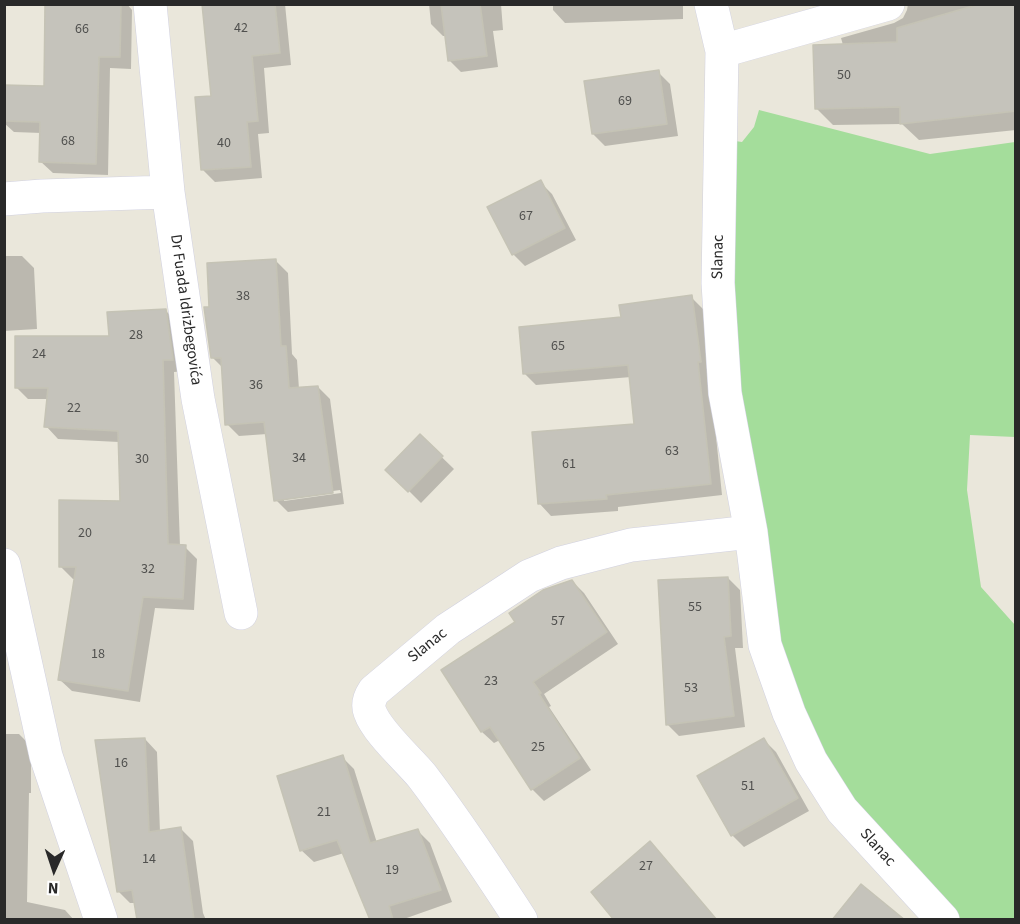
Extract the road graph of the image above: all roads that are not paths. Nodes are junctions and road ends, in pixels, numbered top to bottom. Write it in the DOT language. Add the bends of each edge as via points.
graph roads {
  1 [pos="150,4"];
  2 [pos="711,4"];
  3 [pos="888,4"];
  4 [pos="722,51"];
  5 [pos="168,192"];
  6 [pos="4,199"];
  7 [pos="751,532"];
  8 [pos="4,565"];
  9 [pos="241,613"];
  10 [pos="101,920"];
  11 [pos="521,920"];
  12 [pos="943,920"];
  1 -- 5 [label="street, Dr Fuada Idrizbegovića"];
  2 -- 4 [label="street, Slanac"];
  3 -- 4 [label="street"];
  4 -- 7 [label="street, Slanac" via="719,294 725,393"];
  5 -- 6 [label="street"];
  5 -- 9 [label="street, Dr Fuada Idrizbegovića" via="198,399"];
  7 -- 11 [label="street, Slanac" via="632,545 561,563 529,576 448,629 369,698 377,724 421,775"];
  7 -- 12 [label="street, Slanac" via="765,645 789,713 812,761 842,810"];
  8 -- 10 [label="street" via="46,756"];
}
